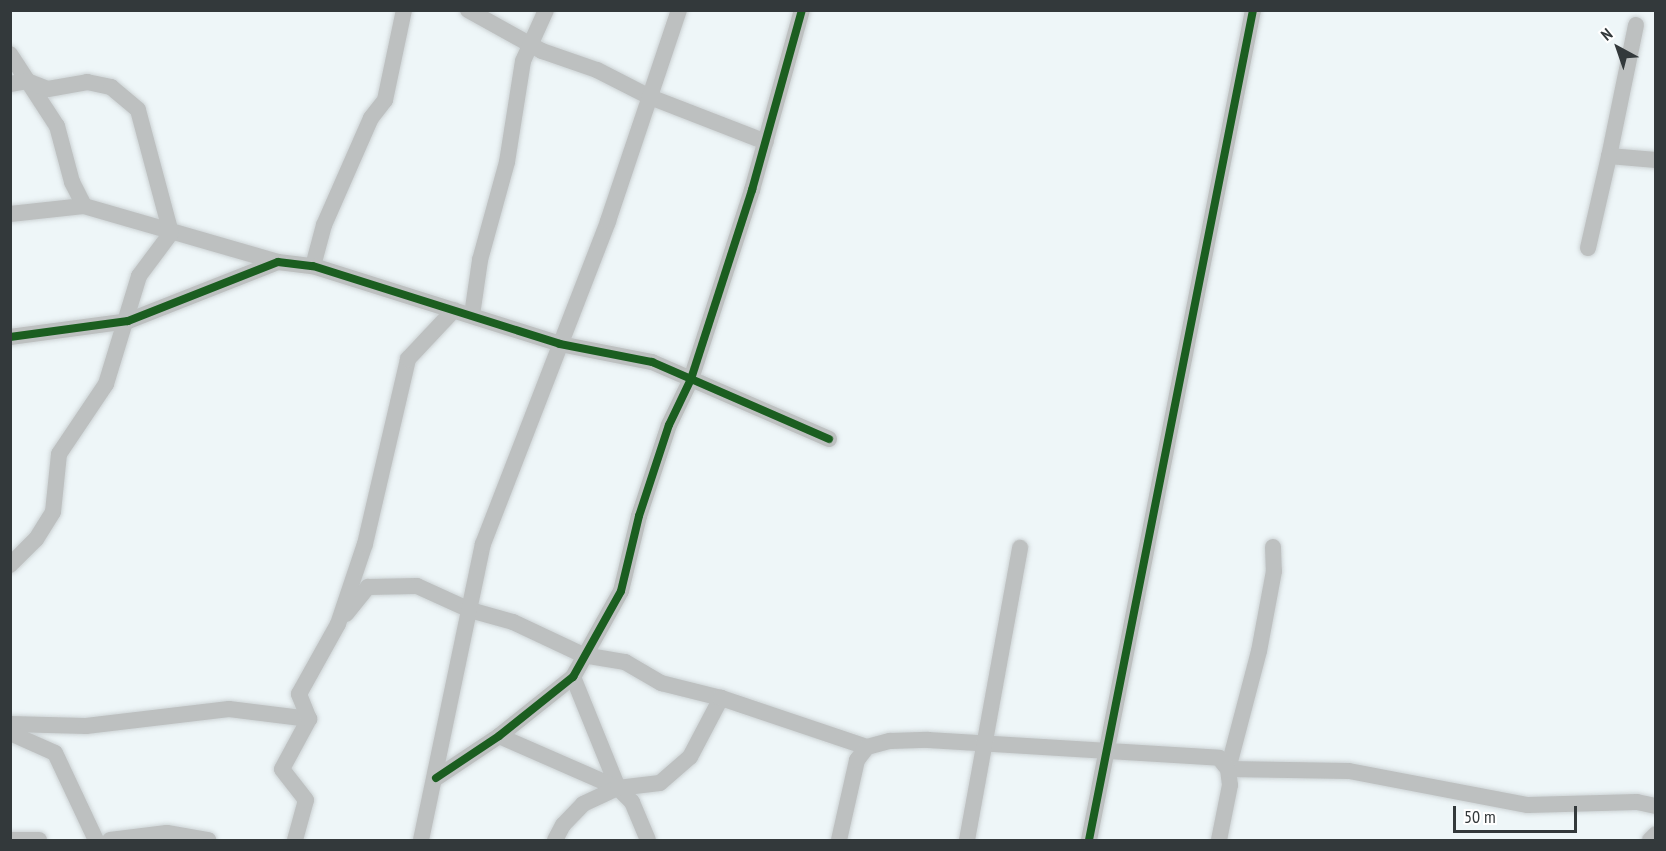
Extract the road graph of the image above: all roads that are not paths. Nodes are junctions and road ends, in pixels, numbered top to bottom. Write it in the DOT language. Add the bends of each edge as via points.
graph roads {
  1 [pos="405,10"];
  2 [pos="468,10"];
  3 [pos="546,10"];
  4 [pos="679,10"];
  5 [pos="802,10"];
  6 [pos="1253,10"];
  7 [pos="1636,25"];
  8 [pos="529,44"];
  9 [pos="10,54"];
  10 [pos="27,81"];
  11 [pos="10,84"];
  12 [pos="650,98"];
  13 [pos="766,142"];
  14 [pos="1609,156"];
  15 [pos="1656,160"];
  16 [pos="84,206"];
  17 [pos="10,214"];
  18 [pos="171,233"];
  19 [pos="1588,248"];
  20 [pos="278,262"];
  21 [pos="313,266"];
  22 [pos="454,310"];
  23 [pos="472,315"];
  24 [pos="128,321"];
  25 [pos="10,337"];
  26 [pos="560,344"];
  27 [pos="691,379"];
  28 [pos="829,439"];
  29 [pos="1273,547"];
  30 [pos="1020,548"];
  31 [pos="10,565"];
  32 [pos="470,610"];
  33 [pos="338,624"];
  34 [pos="583,655"];
  35 [pos="573,677"];
  36 [pos="721,698"];
  37 [pos="309,719"];
  38 [pos="10,724"];
  39 [pos="10,733"];
  40 [pos="499,736"];
  41 [pos="982,744"];
  42 [pos="867,747"];
  43 [pos="1109,750"];
  44 [pos="1228,769"];
  45 [pos="436,778"];
  46 [pos="618,788"];
  47 [pos="1656,806"];
  48 [pos="1656,834"];
  49 [pos="10,840"];
  50 [pos="39,840"];
  51 [pos="96,840"];
  52 [pos="110,840"];
  53 [pos="208,840"];
  54 [pos="295,840"];
  55 [pos="421,840"];
  56 [pos="555,840"];
  57 [pos="648,840"];
  58 [pos="839,840"];
  59 [pos="967,840"];
  60 [pos="1089,840"];
  61 [pos="1219,840"];
  62 [pos="1650,840"];
  1 -- 21 [label="street" via="385,100 371,118 324,225"];
  2 -- 8 [label="street"];
  3 -- 8 [label="street"];
  4 -- 12 [label="street"];
  5 -- 13 [label="street"];
  6 -- 43 [label="street"];
  7 -- 14 [label="street"];
  8 -- 12 [label="street" via="597,70"];
  8 -- 23 [label="street" via="507,162 480,260"];
  9 -- 10 [label="street"];
  10 -- 11 [label="street"];
  10 -- 16 [label="street" via="57,126 72,182"];
  10 -- 18 [label="street" via="48,89 87,82 111,87 138,110"];
  12 -- 13 [label="street"];
  12 -- 26 [label="street"];
  13 -- 27 [label="street"];
  14 -- 15 [label="street"];
  14 -- 19 [label="street"];
  16 -- 17 [label="street"];
  16 -- 18 [label="street"];
  18 -- 20 [label="street"];
  18 -- 24 [label="street" via="139,276"];
  20 -- 21 [label="street"];
  20 -- 24 [label="street"];
  21 -- 22 [label="street"];
  22 -- 23 [label="street"];
  22 -- 33 [label="street" via="408,359 365,544"];
  23 -- 26 [label="street"];
  24 -- 25 [label="street"];
  24 -- 31 [label="street" via="106,384 59,454 53,512 36,539"];
  26 -- 27 [label="street" via="652,362"];
  26 -- 32 [label="street" via="483,544"];
  27 -- 28 [label="street"];
  27 -- 34 [label="street" via="662,445 621,591"];
  29 -- 44 [label="street" via="1274,571 1260,651"];
  30 -- 41 [label="street"];
  32 -- 33 [label="street" via="417,586 368,587"];
  32 -- 34 [label="street" via="513,622"];
  32 -- 45 [label="street"];
  33 -- 37 [label="street" via="299,694"];
  34 -- 35 [label="street"];
  34 -- 36 [label="street" via="625,662 661,683"];
  35 -- 40 [label="street"];
  35 -- 46 [label="street"];
  36 -- 42 [label="street"];
  36 -- 46 [label="street" via="690,757 660,783"];
  37 -- 38 [label="street" via="229,709 86,726"];
  37 -- 54 [label="street" via="282,769 306,800"];
  39 -- 51 [label="street" via="55,753"];
  40 -- 45 [label="street"];
  40 -- 46 [label="street"];
  41 -- 42 [label="street" via="890,741"];
  41 -- 43 [label="street"];
  41 -- 59 [label="street"];
  42 -- 58 [label="street" via="857,760"];
  43 -- 44 [label="street" via="1219,758"];
  43 -- 60 [label="street"];
  44 -- 47 [label="street" via="1349,771 1528,804 1637,802"];
  44 -- 61 [label="street" via="1230,785"];
  45 -- 55 [label="street"];
  46 -- 56 [label="street" via="584,804 563,825"];
  46 -- 57 [label="street" via="632,802"];
  48 -- 62 [label="street"];
  49 -- 50 [label="street"];
  52 -- 53 [label="street" via="167,833"];
}
